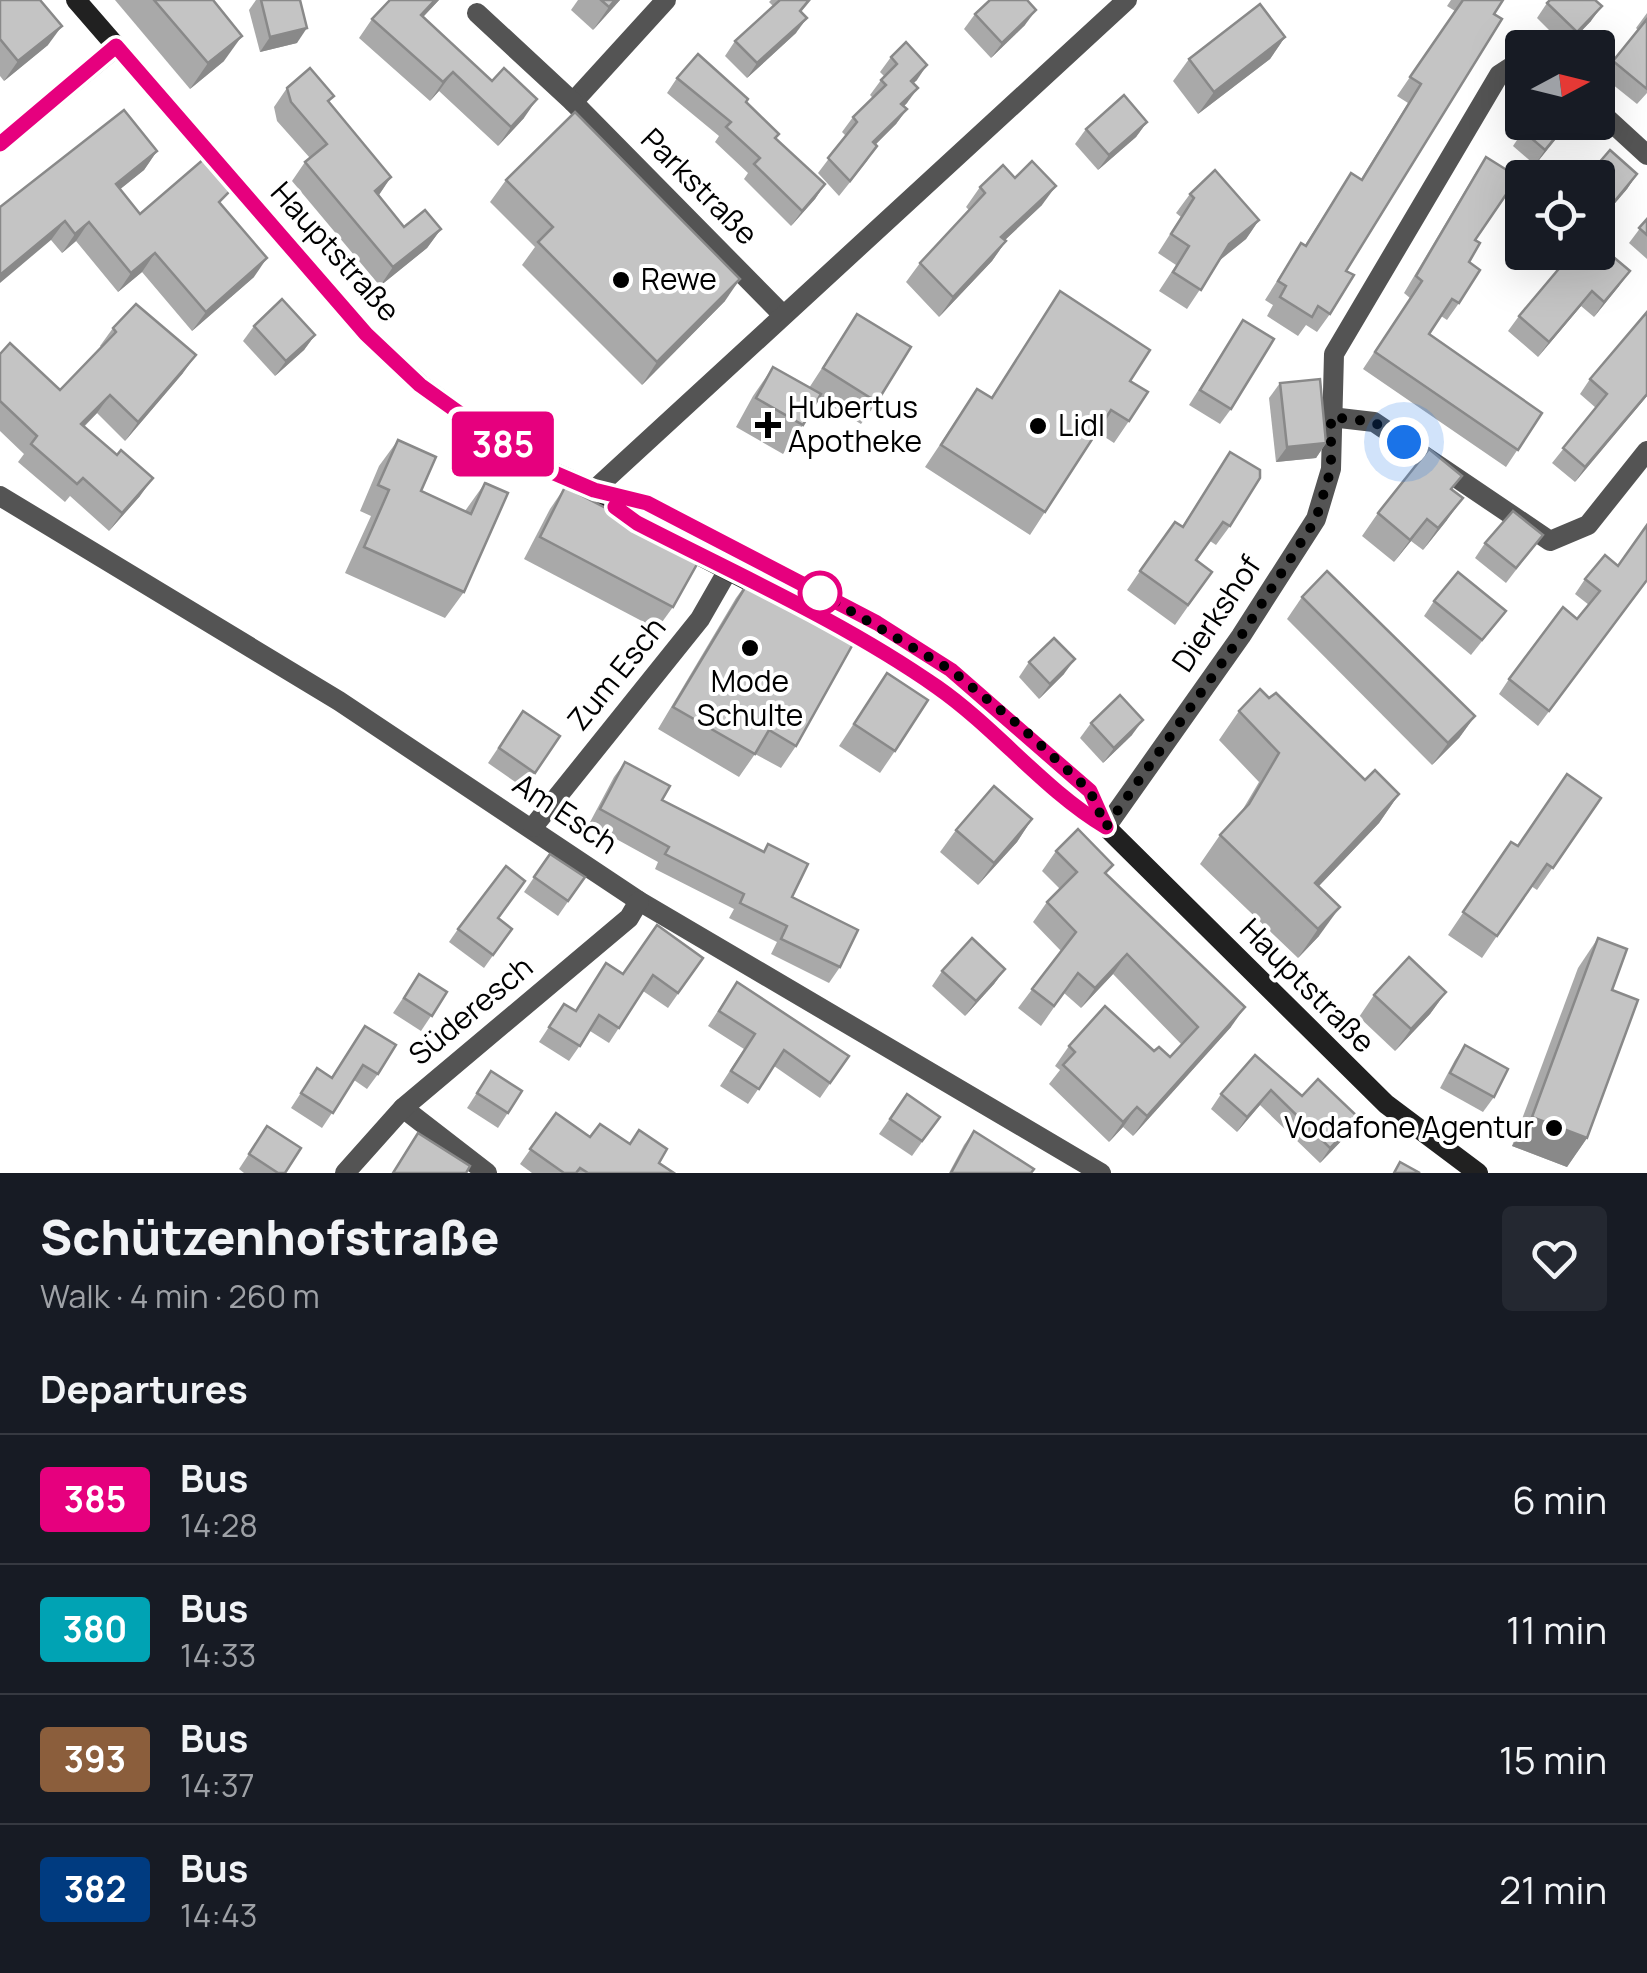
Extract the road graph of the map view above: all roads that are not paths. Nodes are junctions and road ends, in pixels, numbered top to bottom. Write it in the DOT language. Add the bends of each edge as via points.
graph roads {
  1 [pos="76,0"];
  2 [pos="666,0"];
  3 [pos="1127,0"];
  4 [pos="477,12"];
  5 [pos="116,46"];
  6 [pos="1505,70"];
  7 [pos="574,102"];
  8 [pos="1615,126"];
  9 [pos="0,144"];
  10 [pos="1647,155"];
  11 [pos="782,314"];
  12 [pos="1331,417"];
  13 [pos="1647,451"];
  14 [pos="594,490"];
  15 [pos="0,496"];
  16 [pos="739,551"];
  17 [pos="728,570"];
  18 [pos="1106,827"];
  19 [pos="533,828"];
  20 [pos="640,901"];
  21 [pos="404,1108"];
  22 [pos="345,1173"];
  23 [pos="487,1173"];
  24 [pos="1101,1173"];
  25 [pos="1478,1173"];
  1 -- 5 [label="main road, Hauptstraße"];
  2 -- 7 [label="street"];
  3 -- 11 [label="street"];
  4 -- 7 [label="street, Parkstraße"];
  5 -- 9 [label="street"];
  5 -- 14 [label="main road, Hauptstraße" via="341,306 420,385 497,440"];
  6 -- 12 [label="street, Dierkshof" via="1334,354"];
  7 -- 11 [label="street, Parkstraße"];
  8 -- 10 [label="street"];
  11 -- 14 [label="street"];
  12 -- 13 [label="street" via="1374,422 1550,541 1588,525"];
  12 -- 18 [label="street, Dierkshof" via="1331,469 1316,519"];
  14 -- 16 [label="main road, Hauptstraße" via="647,503"];
  14 -- 17 [label="main road, Hauptstraße" via="637,523"];
  15 -- 19 [label="street, Am Esch" via="339,701"];
  16 -- 17 [label="street, Zum Esch"];
  16 -- 18 [label="main road, Hauptstraße" via="951,670 1090,791"];
  17 -- 18 [label="main road, Hauptstraße" via="867,642 937,688"];
  17 -- 19 [label="street, Zum Esch" via="700,619"];
  18 -- 25 [label="main road, Hauptstraße" via="1386,1104"];
  19 -- 20 [label="street, Am Esch"];
  20 -- 21 [label="street, Süderesch" via="629,918"];
  20 -- 24 [label="street, Am Esch"];
  21 -- 22 [label="street, Süderesch"];
  21 -- 23 [label="street"];
}
